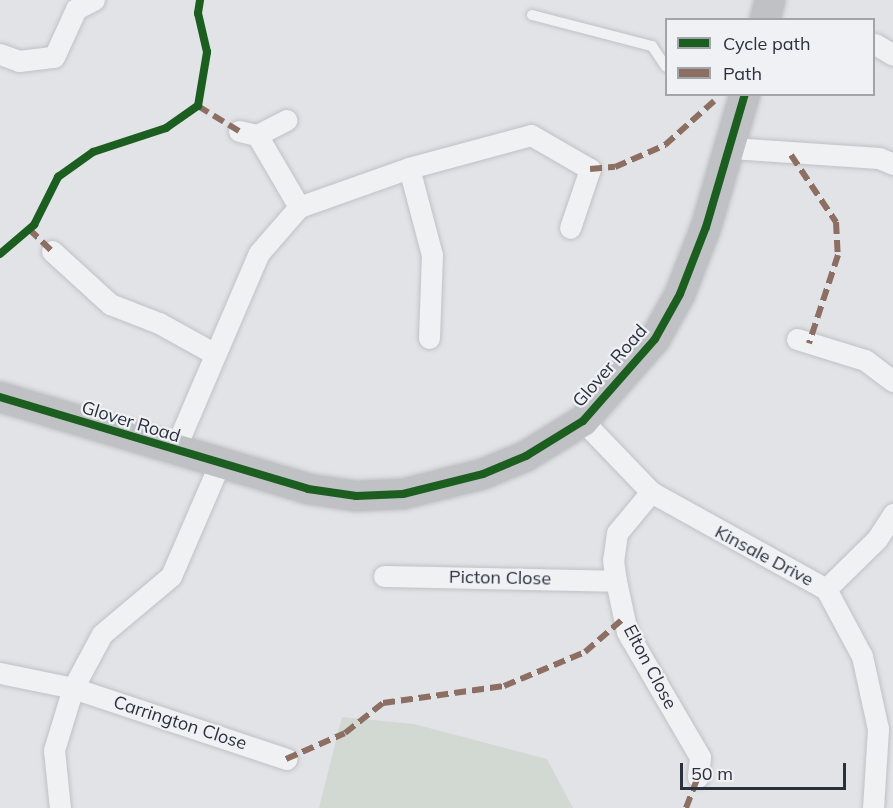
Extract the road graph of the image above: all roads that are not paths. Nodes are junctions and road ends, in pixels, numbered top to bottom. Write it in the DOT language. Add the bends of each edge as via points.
graph roads {
  1 [pos="770,0"];
  2 [pos="81,3"];
  3 [pos="532,15"];
  4 [pos="766,18"];
  5 [pos="0,54"];
  6 [pos="665,66"];
  7 [pos="745,96"];
  8 [pos="286,120"];
  9 [pos="732,148"];
  10 [pos="893,164"];
  11 [pos="409,168"];
  12 [pos="298,207"];
  13 [pos="570,228"];
  14 [pos="52,251"];
  15 [pos="429,338"];
  16 [pos="797,339"];
  17 [pos="215,354"];
  18 [pos="893,381"];
  19 [pos="0,397"];
  20 [pos="583,421"];
  21 [pos="174,451"];
  22 [pos="219,465"];
  23 [pos="651,492"];
  24 [pos="893,514"];
  25 [pos="384,576"];
  26 [pos="616,581"];
  27 [pos="826,589"];
  28 [pos="0,673"];
  29 [pos="73,688"];
  30 [pos="886,729"];
  31 [pos="286,759"];
  32 [pos="698,777"];
  33 [pos="60,808"];
  34 [pos="873,808"];
  1 -- 4 [label="street"];
  2 -- 5 [label="street" via="54,57 19,61"];
  3 -- 6 [label="lane" via="652,46"];
  7 -- 9 [label="street, Glover Road"];
  8 -- 12 [label="street" via="248,133"];
  9 -- 10 [label="street" via="879,158"];
  9 -- 20 [label="street, Glover Road" via="680,294 655,339"];
  11 -- 12 [label="street"];
  11 -- 13 [label="street" via="531,135 590,170"];
  11 -- 15 [label="street" via="432,255"];
  12 -- 17 [label="street" via="259,253"];
  14 -- 17 [label="street" via="110,303 159,323"];
  16 -- 18 [label="street" via="865,360"];
  17 -- 21 [label="street"];
  19 -- 21 [label="street, Glover Road"];
  20 -- 22 [label="street, Glover Road" via="526,456 483,474 403,494 356,496 308,489"];
  20 -- 23 [label="street, Kinsale Drive"];
  21 -- 22 [label="street, Glover Road"];
  22 -- 29 [label="street" via="171,576 102,634"];
  23 -- 26 [label="street, Elton Close" via="617,533 613,560"];
  23 -- 27 [label="street, Kinsale Drive"];
  24 -- 27 [label="street" via="877,539"];
  25 -- 26 [label="street, Picton Close"];
  26 -- 32 [label="street, Elton Close" via="627,632 700,757"];
  27 -- 30 [label="street, Kinsale Drive" via="862,656"];
  28 -- 29 [label="street, Carrington Close"];
  29 -- 31 [label="street, Carrington Close"];
  29 -- 33 [label="street" via="54,750"];
  30 -- 34 [label="street, Kinsale Drive"];
}
